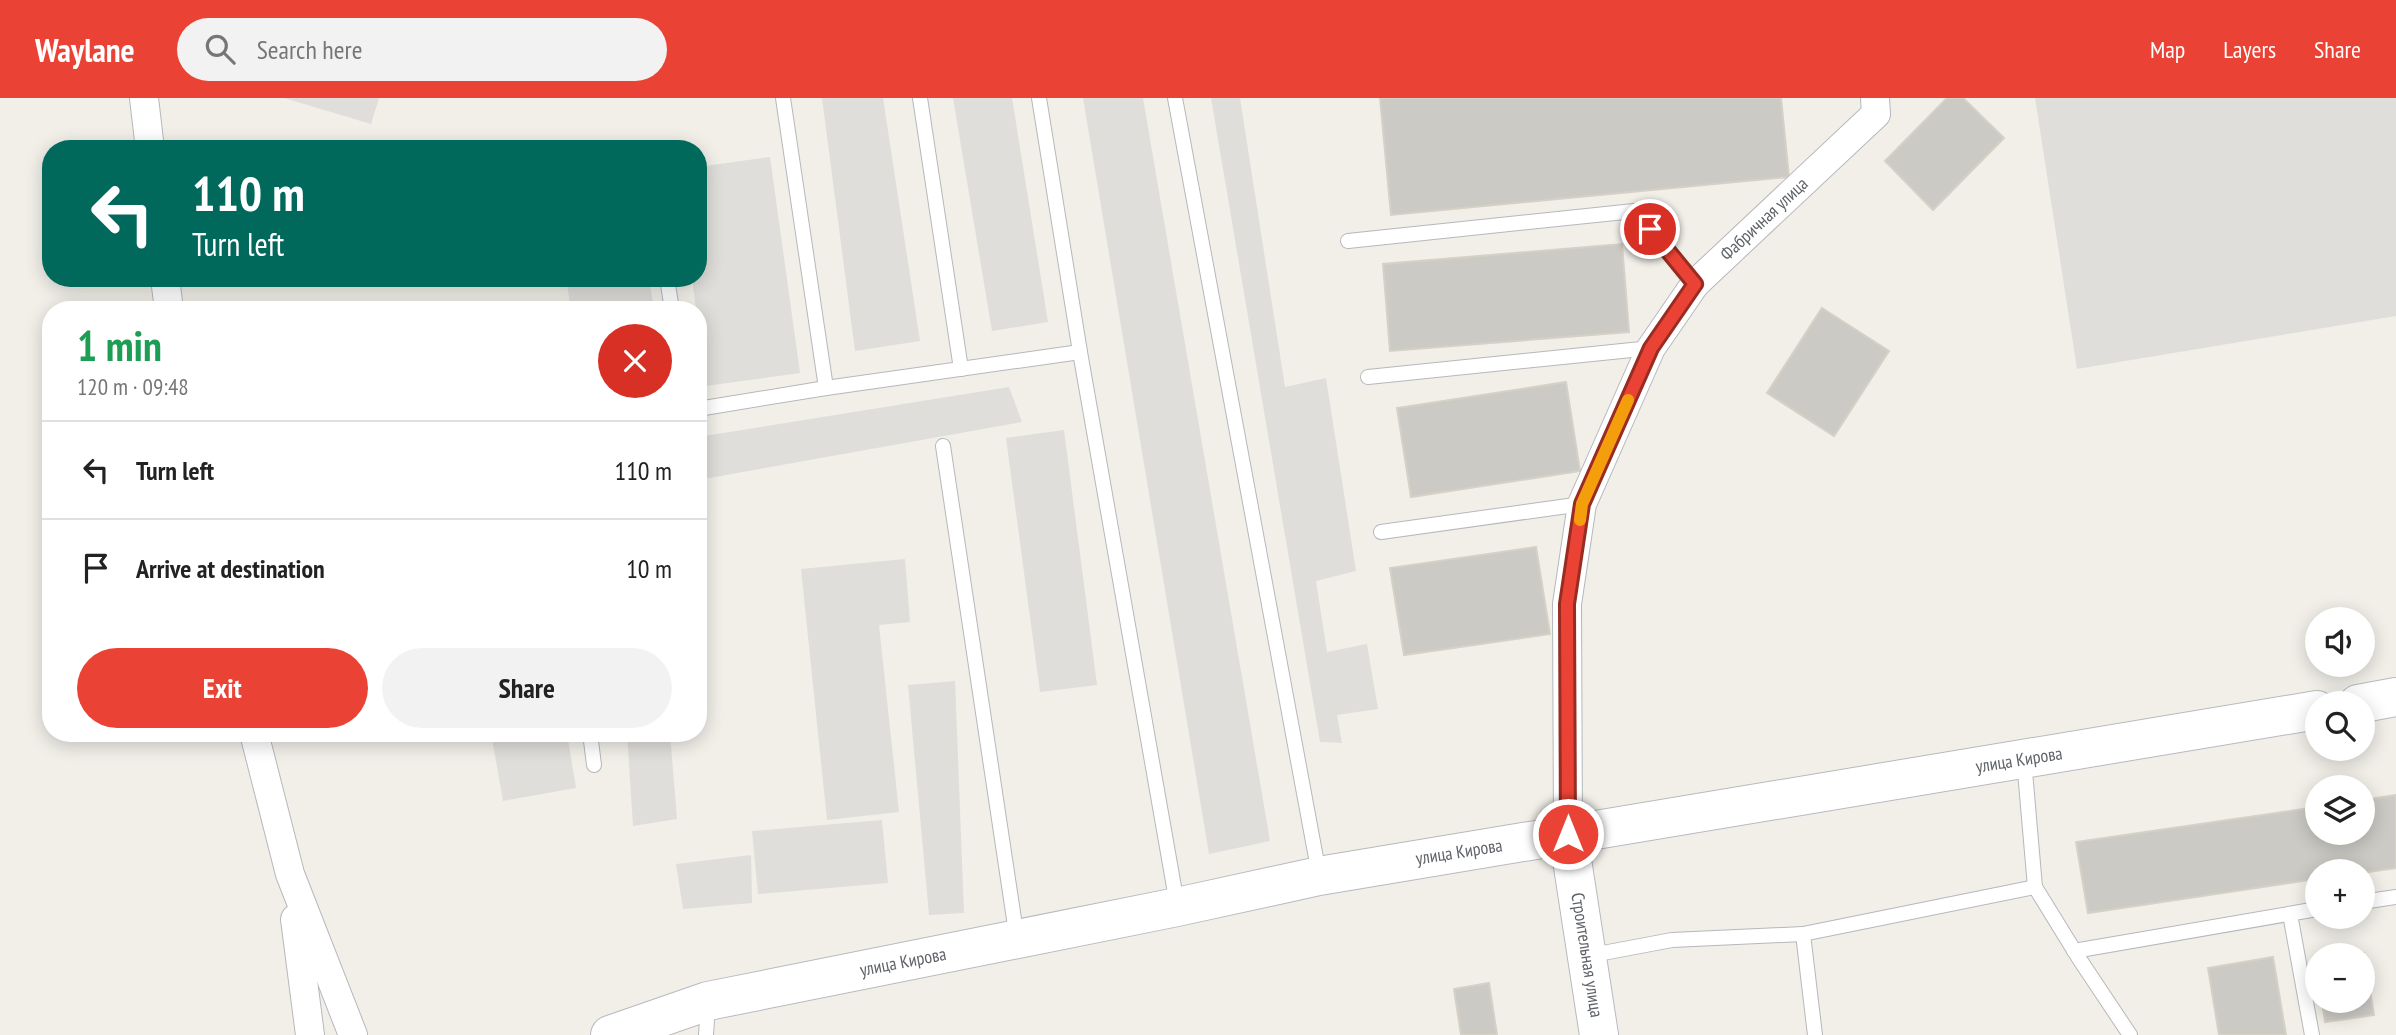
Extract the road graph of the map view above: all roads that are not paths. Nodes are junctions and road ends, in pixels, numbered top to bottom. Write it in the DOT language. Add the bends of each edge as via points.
graph roads {
  1 [pos="144,98"];
  2 [pos="783,98"];
  3 [pos="920,98"];
  4 [pos="1039,98"];
  5 [pos="1175,98"];
  6 [pos="1875,98"];
  7 [pos="149,140"];
  8 [pos="1348,241"];
  9 [pos="1695,284"];
  10 [pos="1651,348"];
  11 [pos="1080,352"];
  12 [pos="961,369"];
  13 [pos="1368,377"];
  14 [pos="826,388"];
  15 [pos="707,408"];
  16 [pos="943,446"];
  17 [pos="1582,504"];
  18 [pos="1381,532"];
  19 [pos="2396,697"];
  20 [pos="2375,701"];
  21 [pos="2305,712"];
  22 [pos="256,742"];
  23 [pos="591,742"];
  24 [pos="2024,759"];
  25 [pos="594,765"];
  26 [pos="1568,834"];
  27 [pos="289,874"];
  28 [pos="1319,876"];
  29 [pos="2035,887"];
  30 [pos="2396,897"];
  31 [pos="2375,900"];
  32 [pos="1177,907"];
  33 [pos="2305,911"];
  34 [pos="2290,914"];
  35 [pos="1803,934"];
  36 [pos="1017,940"];
  37 [pos="2074,951"];
  38 [pos="1587,956"];
  39 [pos="707,1018"];
  40 [pos="310,1035"];
  41 [pos="352,1035"];
  42 [pos="610,1035"];
  43 [pos="1599,1035"];
  44 [pos="1815,1035"];
  45 [pos="2130,1035"];
  46 [pos="2312,1035"];
  1 -- 7 [label="street"];
  2 -- 14 [label="lane"];
  3 -- 12 [label="lane"];
  4 -- 11 [label="lane"];
  5 -- 28 [label="lane"];
  6 -- 9 [label="street, Фабричная улица" via="1876,114"];
  8 -- 9 [label="lane" via="1634,211"];
  9 -- 10 [label="street, Фабричная улица"];
  10 -- 13 [label="lane"];
  10 -- 17 [label="street, Фабричная улица"];
  11 -- 12 [label="lane"];
  11 -- 32 [label="lane"];
  12 -- 14 [label="lane"];
  14 -- 15 [label="lane"];
  16 -- 36 [label="lane"];
  17 -- 18 [label="lane"];
  17 -- 26 [label="street, Фабричная улица" via="1567,604"];
  19 -- 20 [label="street"];
  21 -- 24 [label="street, улица Кирова"];
  22 -- 27 [label="street"];
  23 -- 25 [label="lane"];
  24 -- 26 [label="street, улица Кирова"];
  24 -- 29 [label="lane"];
  26 -- 28 [label="street, улица Кирова"];
  26 -- 38 [label="street, Строительная улица"];
  27 -- 40 [label="street"];
  27 -- 41 [label="street"];
  28 -- 32 [label="street, улица Кирова"];
  29 -- 35 [label="lane"];
  29 -- 37 [label="lane"];
  30 -- 31 [label="lane"];
  32 -- 36 [label="street, улица Кирова"];
  33 -- 34 [label="lane"];
  34 -- 37 [label="lane"];
  34 -- 46 [label="lane"];
  35 -- 38 [label="lane" via="1672,940"];
  35 -- 44 [label="lane"];
  36 -- 39 [label="street, улица Кирова"];
  37 -- 45 [label="lane"];
  38 -- 43 [label="street, Строительная улица"];
  39 -- 42 [label="street, улица Кирова"];
}
